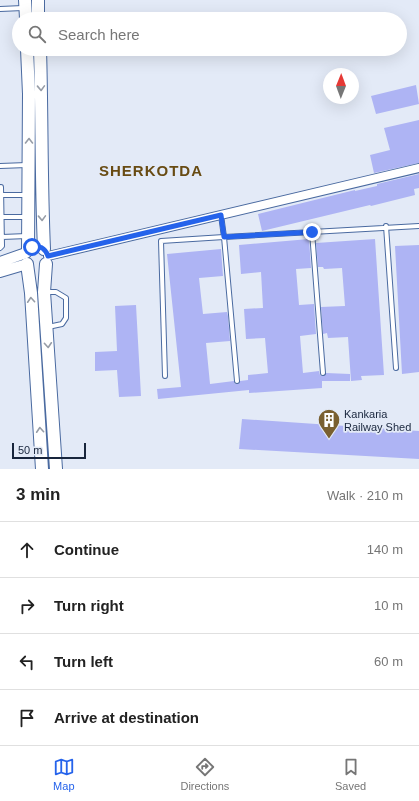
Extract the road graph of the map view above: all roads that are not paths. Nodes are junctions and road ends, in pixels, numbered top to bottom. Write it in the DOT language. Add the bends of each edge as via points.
graph roads {
  1 [pos="38,0"];
  2 [pos="0,9"];
  3 [pos="26,9"];
  4 [pos="38,12"];
  5 [pos="27,56"];
  6 [pos="40,56"];
  7 [pos="29,165"];
  8 [pos="0,166"];
  9 [pos="419,168"];
  10 [pos="1,187"];
  11 [pos="1,195"];
  12 [pos="29,195"];
  13 [pos="221,215"];
  14 [pos="1,217"];
  15 [pos="29,217"];
  16 [pos="386,226"];
  17 [pos="419,226"];
  18 [pos="312,232"];
  19 [pos="28,236"];
  20 [pos="2,237"];
  21 [pos="224,237"];
  22 [pos="0,248"];
  23 [pos="27,256"];
  24 [pos="46,256"];
  25 [pos="0,262"];
  26 [pos="0,272"];
  27 [pos="44,292"];
  28 [pos="46,328"];
  29 [pos="396,368"];
  30 [pos="324,373"];
  31 [pos="165,376"];
  32 [pos="237,381"];
  33 [pos="42,469"];
  34 [pos="56,469"];
  1 -- 4 [label="main road"];
  2 -- 3 [label="lane"];
  7 -- 5 [label="main road, one-way"];
  6 -- 24 [label="main road, one-way" via="42,195"];
  7 -- 8 [label="lane"];
  7 -- 12 [label="main road"];
  9 -- 13 [label="street"];
  10 -- 11 [label="lane"];
  11 -- 12 [label="lane"];
  11 -- 14 [label="lane"];
  12 -- 15 [label="main road"];
  13 -- 21 [label="lane"];
  13 -- 24 [label="street"];
  14 -- 15 [label="lane"];
  14 -- 20 [label="lane"];
  15 -- 19 [label="main road"];
  16 -- 17 [label="lane"];
  16 -- 18 [label="lane"];
  16 -- 29 [label="lane"];
  18 -- 21 [label="lane"];
  18 -- 30 [label="lane"];
  19 -- 20 [label="lane"];
  19 -- 23 [label="main road"];
  20 -- 22 [label="lane"];
  21 -- 31 [label="lane" via="161,241"];
  21 -- 32 [label="lane"];
  23 -- 24 [label="main road" via="35,246"];
  23 -- 24 [label="main road" via="30,267 37,269 43,267"];
  23 -- 25 [label="street"];
  23 -- 26 [label="street"];
  33 -- 23 [label="main road, one-way"];
  24 -- 27 [label="main road"];
  27 -- 28 [label="main road"];
  27 -- 28 [label="lane" via="56,292 66,298 66,318 62,324"];
  28 -- 34 [label="main road, one-way"];
}
